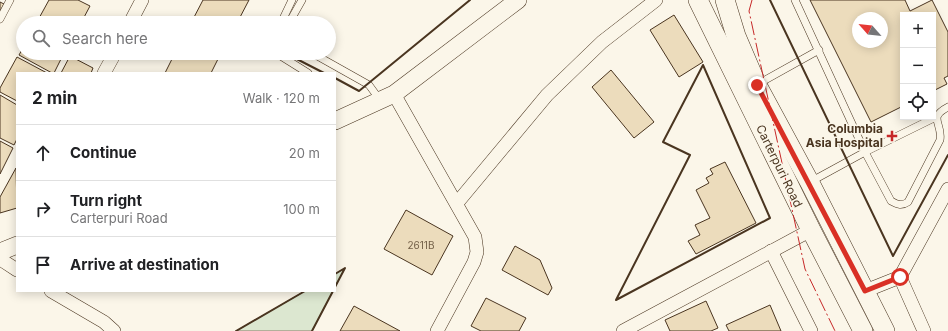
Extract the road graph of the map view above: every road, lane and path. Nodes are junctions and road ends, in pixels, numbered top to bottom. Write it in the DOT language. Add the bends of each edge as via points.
graph roads {
  1 [pos="10,0"];
  2 [pos="142,0"];
  3 [pos="292,0"];
  4 [pos="302,0"];
  5 [pos="518,0"];
  6 [pos="656,0"];
  7 [pos="698,0"];
  8 [pos="725,0"];
  9 [pos="795,0"];
  10 [pos="134,16"];
  11 [pos="284,16"];
  12 [pos="293,16"];
  13 [pos="0,19"];
  14 [pos="819,50"];
  15 [pos="111,60"];
  16 [pos="287,60"];
  17 [pos="325,60"];
  18 [pos="105,72"];
  19 [pos="306,72"];
  20 [pos="757,85"];
  21 [pos="387,98"];
  22 [pos="948,107"];
  23 [pos="936,117"];
  24 [pos="338,118"];
  25 [pos="930,120"];
  26 [pos="865,152"];
  27 [pos="810,183"];
  28 [pos="948,189"];
  29 [pos="457,203"];
  30 [pos="811,230"];
  31 [pos="16,245"];
  32 [pos="771,251"];
  33 [pos="0,252"];
  34 [pos="0,259"];
  35 [pos="16,269"];
  36 [pos="900,277"];
  37 [pos="865,291"];
  38 [pos="56,293"];
  39 [pos="624,330"];
  40 [pos="114,331"];
  41 [pos="438,331"];
  42 [pos="811,331"];
  43 [pos="862,331"];
  44 [pos="885,331"];
  45 [pos="924,331"];
  1 -- 13 [label="lane"];
  2 -- 10 [label="street"];
  3 -- 11 [label="lane"];
  4 -- 12 [label="lane"];
  5 -- 21 [label="street"];
  6 -- 29 [label="street" via="602,42 547,95"];
  7 -- 30 [label="main road, Carterpuri Road"];
  8 -- 20 [label="main road, Carterpuri Road" via="736,36"];
  9 -- 14 [label="lane"];
  14 -- 20 [label="lane"];
  14 -- 26 [label="lane"];
  15 -- 18 [label="street"];
  16 -- 19 [label="lane"];
  17 -- 21 [label="lane" via="370,85"];
  20 -- 27 [label="main road, Carterpuri Road"];
  21 -- 24 [label="street"];
  21 -- 29 [label="street"];
  22 -- 23 [label="lane" via="940,111"];
  23 -- 26 [label="lane" via="940,140 905,205 891,201"];
  25 -- 26 [label="lane"];
  26 -- 27 [label="lane"];
  27 -- 37 [label="main road, Carterpuri Road"];
  28 -- 36 [label="street"];
  29 -- 41 [label="street" via="475,238 477,252"];
  30 -- 32 [label="street"];
  30 -- 43 [label="main road, Carterpuri Road"];
  31 -- 33 [label="street"];
  32 -- 39 [label="street"];
  32 -- 42 [label="street"];
  34 -- 35 [label="street"];
  36 -- 37 [label="street"];
  36 -- 45 [label="street"];
  37 -- 44 [label="main road, Carterpuri Road"];
  38 -- 40 [label="street" via="104,322"];
}
